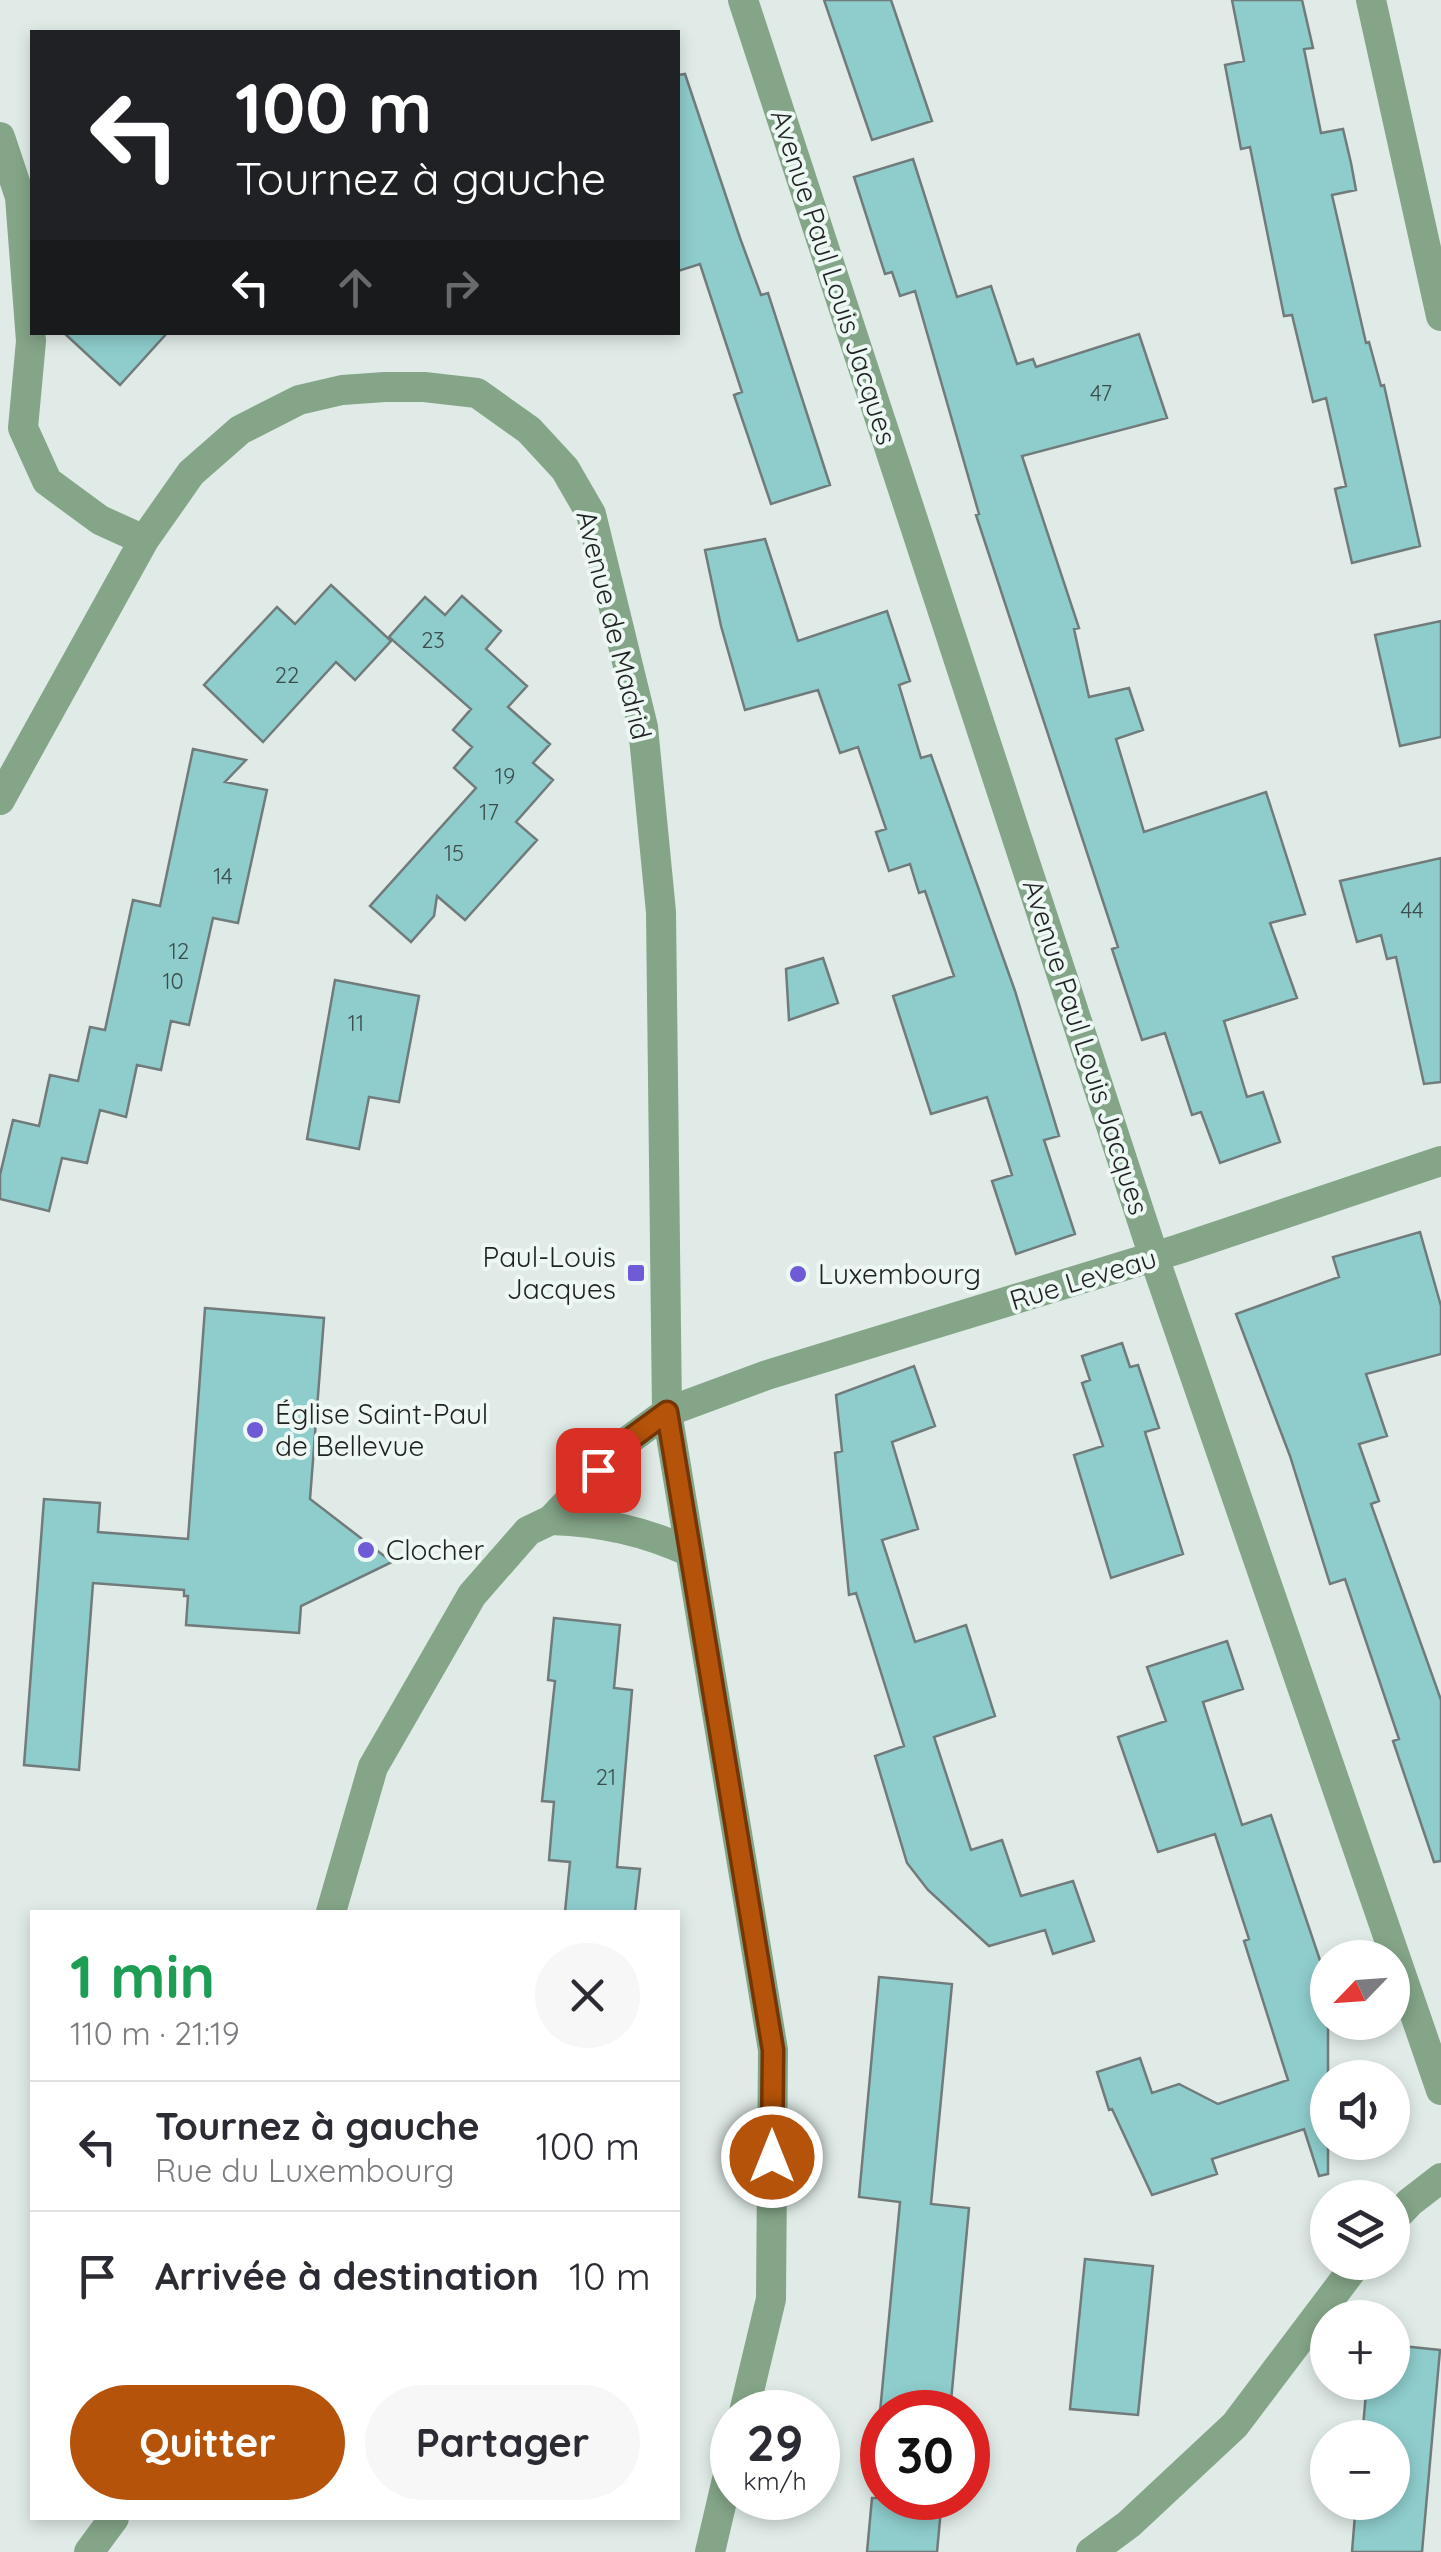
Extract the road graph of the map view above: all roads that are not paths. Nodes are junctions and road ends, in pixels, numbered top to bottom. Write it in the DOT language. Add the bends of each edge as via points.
graph roads {
  1 [pos="742,0"];
  2 [pos="1371,0"];
  3 [pos="0,137"];
  4 [pos="21,188"];
  5 [pos="30,313"];
  6 [pos="1441,316"];
  7 [pos="32,335"];
  8 [pos="144,540"];
  9 [pos="0,800"];
  10 [pos="1441,1162"];
  11 [pos="1154,1257"];
  12 [pos="667,1412"];
  13 [pos="551,1520"];
  14 [pos="690,1552"];
  15 [pos="332,1910"];
  16 [pos="1441,2090"];
  17 [pos="1441,2178"];
  18 [pos="1410,2202"];
  19 [pos="1345,2280"];
  20 [pos="749,2390"];
  21 [pos="113,2520"];
  22 [pos="717,2520"];
  23 [pos="89,2552"];
  24 [pos="710,2552"];
  25 [pos="1091,2552"];
  1 -- 11 [label="street, Avenue Paul Louis Jacques"];
  2 -- 6 [label="street"];
  3 -- 4 [label="street"];
  4 -- 5 [label="street"];
  7 -- 8 [label="street" via="23,428 48,480 100,520"];
  8 -- 9 [label="street, Avenue de Madrid"];
  8 -- 12 [label="street, Avenue de Madrid" via="192,473 240,430 298,400 342,390 424,387 477,394 530,430 565,469 591,514 643,727 661,912"];
  10 -- 11 [label="street, Rue Leveau"];
  11 -- 12 [label="street, Rue Leveau"];
  11 -- 16 [label="street, Avenue Paul Louis Jacques"];
  12 -- 13 [label="street, Rue Leveau" via="622,1445"];
  12 -- 14 [label="street, Avenue de Madrid"];
  13 -- 14 [label="street" via="651,1534"];
  13 -- 15 [label="street, Rue Leveau" via="528,1531 472,1595 382,1750"];
  14 -- 20 [label="street, Avenue de Madrid" via="773,2050 771,2299"];
  17 -- 18 [label="street"];
  19 -- 25 [label="street" via="1236,2425"];
  21 -- 23 [label="street"];
  22 -- 24 [label="street"];
}
